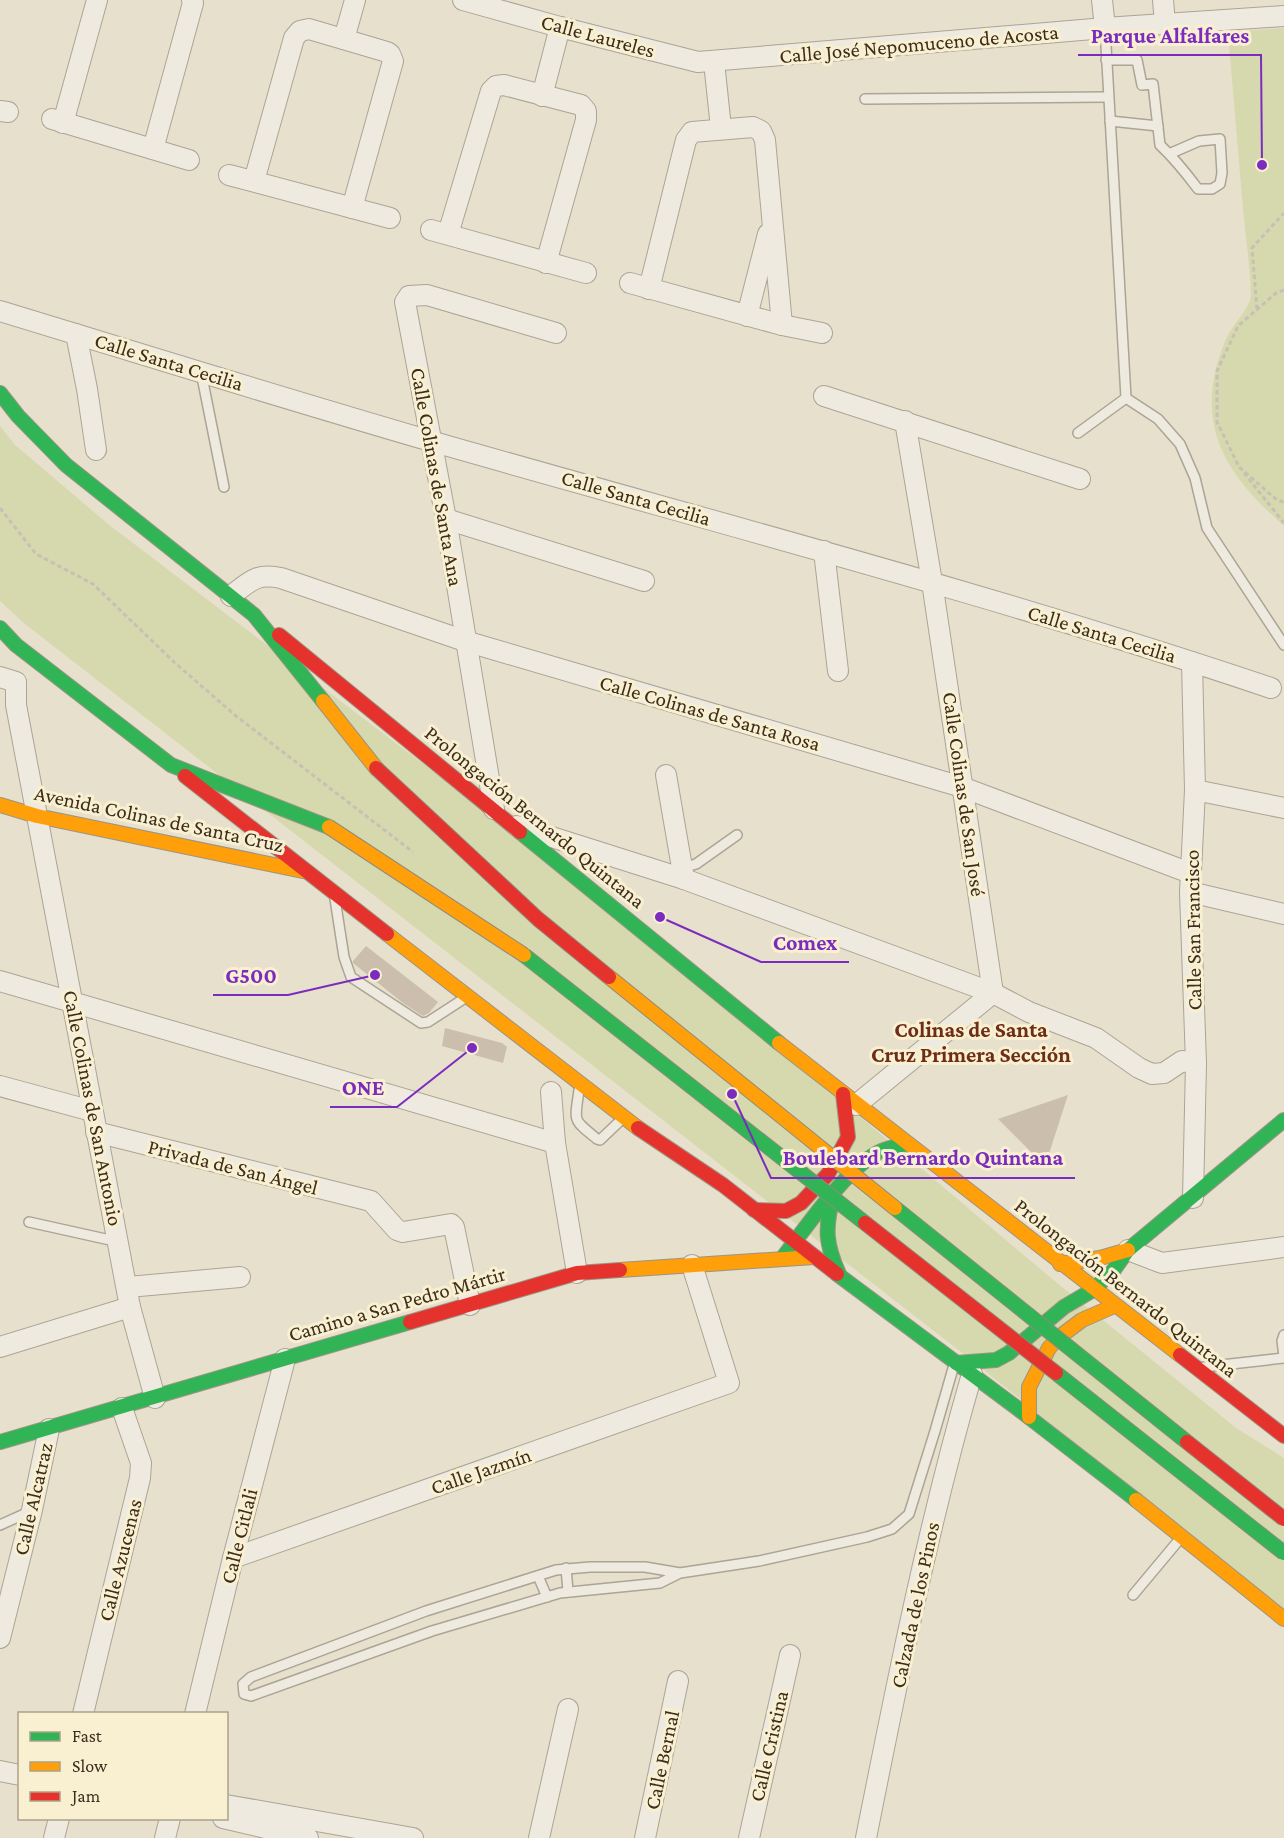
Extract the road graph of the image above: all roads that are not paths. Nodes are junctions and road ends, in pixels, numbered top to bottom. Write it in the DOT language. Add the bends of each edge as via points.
graph roads {
  1 [pos="97,0"];
  2 [pos="192,0"];
  3 [pos="355,0"];
  4 [pos="463,0"];
  5 [pos="1102,0"];
  6 [pos="1163,0"];
  7 [pos="529,9"];
  8 [pos="1253,9"];
  9 [pos="1284,16"];
  10 [pos="1165,24"];
  11 [pos="560,27"];
  12 [pos="1104,28"];
  13 [pos="344,39"];
  14 [pos="1106,60"];
  15 [pos="706,62"];
  16 [pos="542,96"];
  17 [pos="1108,97"];
  18 [pos="865,99"];
  19 [pos="1110,121"];
  20 [pos="1158,126"];
  21 [pos="722,128"];
  22 [pos="153,149"];
  23 [pos="1169,154"];
  24 [pos="189,160"];
  25 [pos="229,175"];
  26 [pos="254,181"];
  27 [pos="352,208"];
  28 [pos="390,218"];
  29 [pos="771,221"];
  30 [pos="546,263"];
  31 [pos="586,273"];
  32 [pos="0,311"];
  33 [pos="747,316"];
  34 [pos="782,325"];
  35 [pos="556,333"];
  36 [pos="822,333"];
  37 [pos="76,334"];
  38 [pos="201,372"];
  39 [pos="0,393"];
  40 [pos="824,396"];
  41 [pos="1126,398"];
  42 [pos="905,421"];
  43 [pos="1078,433"];
  44 [pos="432,441"];
  45 [pos="96,450"];
  46 [pos="1080,479"];
  47 [pos="224,487"];
  48 [pos="446,519"];
  49 [pos="824,551"];
  50 [pos="644,581"];
  51 [pos="932,582"];
  52 [pos="231,596"];
  53 [pos="254,615"];
  54 [pos="0,628"];
  55 [pos="465,641"];
  56 [pos="1284,645"];
  57 [pos="1192,662"];
  58 [pos="838,671"];
  59 [pos="8,680"];
  60 [pos="1271,688"];
  61 [pos="171,765"];
  62 [pos="666,775"];
  63 [pos="962,787"];
  64 [pos="1194,790"];
  65 [pos="0,805"];
  66 [pos="1284,807"];
  67 [pos="494,809"];
  68 [pos="37,816"];
  69 [pos="509,823"];
  70 [pos="736,835"];
  71 [pos="310,873"];
  72 [pos="683,873"];
  73 [pos="1190,882"];
  74 [pos="334,891"];
  75 [pos="1284,914"];
  76 [pos="0,981"];
  77 [pos="993,993"];
  78 [pos="466,997"];
  79 [pos="73,1004"];
  80 [pos="1196,1063"];
  81 [pos="580,1084"];
  82 [pos="0,1086"];
  83 [pos="551,1092"];
  84 [pos="850,1100"];
  85 [pos="92,1111"];
  86 [pos="624,1118"];
  87 [pos="1284,1120"];
  88 [pos="96,1132"];
  89 [pos="555,1143"];
  90 [pos="906,1144"];
  91 [pos="834,1192"];
  92 [pos="1193,1198"];
  93 [pos="754,1210"];
  94 [pos="29,1222"];
  95 [pos="118,1242"];
  96 [pos="795,1242"];
  97 [pos="1284,1247"];
  98 [pos="1128,1250"];
  99 [pos="814,1257"];
  100 [pos="781,1259"];
  101 [pos="692,1265"];
  102 [pos="1059,1269"];
  103 [pos="577,1273"];
  104 [pos="840,1276"];
  105 [pos="240,1277"];
  106 [pos="128,1287"];
  107 [pos="1093,1290"];
  108 [pos="1052,1303"];
  109 [pos="470,1305"];
  110 [pos="1114,1306"];
  111 [pos="130,1307"];
  112 [pos="1046,1322"];
  113 [pos="1284,1335"];
  114 [pos="0,1347"];
  115 [pos="1284,1357"];
  116 [pos="285,1359"];
  117 [pos="961,1366"];
  118 [pos="1195,1368"];
  119 [pos="155,1398"];
  120 [pos="122,1408"];
  121 [pos="1029,1417"];
  122 [pos="49,1429"];
  123 [pos="1284,1436"];
  124 [pos="0,1442"];
  125 [pos="32,1510"];
  126 [pos="1284,1520"];
  127 [pos="0,1525"];
  128 [pos="1182,1537"];
  129 [pos="1284,1553"];
  130 [pos="233,1558"];
  131 [pos="566,1568"];
  132 [pos="680,1573"];
  133 [pos="538,1576"];
  134 [pos="568,1592"];
  135 [pos="1133,1595"];
  136 [pos="547,1597"];
  137 [pos="426,1611"];
  138 [pos="1284,1618"];
  139 [pos="399,1622"];
  140 [pos="432,1630"];
  141 [pos="0,1638"];
  142 [pos="406,1640"];
  143 [pos="326,1649"];
  144 [pos="790,1654"];
  145 [pos="301,1658"];
  146 [pos="333,1666"];
  147 [pos="308,1675"];
  148 [pos="678,1681"];
  149 [pos="568,1709"];
  150 [pos="83,1712"];
  151 [pos="195,1712"];
  152 [pos="0,1771"];
  153 [pos="18,1775"];
  154 [pos="228,1817"];
  155 [pos="228,1818"];
  156 [pos="58,1820"];
  157 [pos="170,1820"];
  158 [pos="331,1830"];
  159 [pos="54,1838"];
  160 [pos="165,1838"];
  161 [pos="308,1838"];
  162 [pos="413,1838"];
  163 [pos="539,1838"];
  164 [pos="645,1838"];
  165 [pos="749,1838"];
  166 [pos="866,1838"];
  1 -- 22 [label="street" via="57,121"];
  2 -- 22 [label="street"];
  3 -- 13 [label="street"];
  4 -- 7 [label="street, Calle Laureles"];
  5 -- 12 [label="street"];
  6 -- 10 [label="street"];
  7 -- 11 [label="street, Calle Laureles"];
  8 -- 9 [label="street, Calle José Nepomuceno de Acosta"];
  8 -- 10 [label="street, Calle José Nepomuceno de Acosta"];
  10 -- 12 [label="street, Calle José Nepomuceno de Acosta"];
  11 -- 15 [label="street, Calle Laureles"];
  11 -- 16 [label="street"];
  12 -- 14 [label="lane"];
  12 -- 15 [label="street, Calle José Nepomuceno de Acosta"];
  13 -- 26 [label="street" via="309,29 296,34"];
  13 -- 27 [label="street" via="387,52 393,61"];
  14 -- 17 [label="lane"];
  14 -- 20 [label="lane" via="1137,60 1142,85 1153,84"];
  15 -- 21 [label="street"];
  16 -- 30 [label="street" via="581,105 587,115"];
  16 -- 30 [label="street" via="504,85 491,91 440,232"];
  17 -- 18 [label="lane"];
  17 -- 19 [label="lane"];
  19 -- 20 [label="lane"];
  19 -- 41 [label="lane"];
  20 -- 23 [label="lane" via="1160,145"];
  21 -- 29 [label="street" via="761,131"];
  21 -- 33 [label="street" via="692,132 687,140 640,286"];
  22 -- 24 [label="street"];
  23 -- 23 [label="lane" via="1198,189 1212,189 1220,184 1220,139 1199,141"];
  25 -- 26 [label="street"];
  26 -- 27 [label="street"];
  27 -- 28 [label="street"];
  29 -- 33 [label="street"];
  29 -- 34 [label="street"];
  30 -- 31 [label="street"];
  32 -- 37 [label="street, Calle Santa Cecilia"];
  33 -- 34 [label="street"];
  34 -- 36 [label="street"];
  35 -- 44 [label="street, Calle Colinas de Santa Ana" via="427,295 409,296 405,307"];
  37 -- 38 [label="street, Calle Santa Cecilia"];
  37 -- 45 [label="street"];
  38 -- 44 [label="street, Calle Santa Cecilia"];
  38 -- 47 [label="lane"];
  39 -- 52 [label="street, Prolongación Bernardo Quintana" via="66,465"];
  40 -- 42 [label="street"];
  41 -- 43 [label="lane"];
  41 -- 56 [label="lane" via="1158,419 1180,444 1195,478 1207,528"];
  42 -- 46 [label="street"];
  42 -- 51 [label="street, Calle Colinas de San José"];
  44 -- 48 [label="street, Calle Colinas de Santa Ana"];
  44 -- 49 [label="street, Calle Santa Cecilia"];
  48 -- 50 [label="street"];
  48 -- 55 [label="street, Calle Colinas de Santa Ana"];
  49 -- 51 [label="street, Calle Santa Cecilia"];
  49 -- 58 [label="street"];
  51 -- 57 [label="street, Calle Santa Cecilia"];
  51 -- 63 [label="street, Calle Colinas de San José"];
  52 -- 53 [label="street, Prolongación Bernardo Quintana"];
  52 -- 55 [label="street, Calle Colinas de Santa Rosa" via="254,578 274,577"];
  53 -- 67 [label="street, Prolongación Bernardo Quintana"];
  53 -- 126 [label="street, bridge" via="376,768 538,919"];
  54 -- 61 [label="street" via="16,645"];
  55 -- 63 [label="street, Calle Colinas de Santa Rosa"];
  55 -- 67 [label="street, Calle Colinas de Santa Ana"];
  57 -- 60 [label="street, Calle Santa Cecilia"];
  57 -- 64 [label="street, Calle San Francisco"];
  59 -- 68 [label="street, Calle Colinas de San Antonio"];
  61 -- 71 [label="street"];
  61 -- 129 [label="street, bridge" via="329,827 513,946"];
  62 -- 72 [label="street"];
  63 -- 73 [label="street, Calle Colinas de Santa Rosa"];
  63 -- 77 [label="street, Calle Colinas de San José"];
  64 -- 66 [label="street"];
  64 -- 73 [label="street, Calle San Francisco"];
  65 -- 68 [label="street, Avenida Colinas de Santa Cruz"];
  67 -- 69 [label="street, Prolongación Bernardo Quintana"];
  68 -- 71 [label="street, Avenida Colinas de Santa Cruz"];
  68 -- 79 [label="street, Calle Colinas de San Antonio"];
  69 -- 72 [label="street"];
  69 -- 84 [label="street, Prolongación Bernardo Quintana"];
  70 -- 72 [label="lane"];
  71 -- 74 [label="street"];
  72 -- 77 [label="street"];
  73 -- 75 [label="street, Calle Colinas de Santa Rosa"];
  73 -- 80 [label="street, Calle San Francisco"];
  74 -- 78 [label="street"];
  74 -- 78 [label="lane" via="351,977 422,1023"];
  76 -- 79 [label="street"];
  77 -- 80 [label="street" via="1096,1038 1152,1074 1164,1073 1182,1061"];
  77 -- 84 [label="street"];
  78 -- 81 [label="street"];
  79 -- 85 [label="street, Calle Colinas de San Antonio"];
  79 -- 89 [label="street"];
  80 -- 92 [label="street, Calle San Francisco"];
  81 -- 86 [label="street"];
  81 -- 86 [label="lane" via="576,1117 597,1139"];
  82 -- 85 [label="street"];
  83 -- 89 [label="street"];
  84 -- 90 [label="street, Prolongación Bernardo Quintana"];
  84 -- 93 [label="street" via="848,1137 828,1174 801,1203 786,1211"];
  85 -- 88 [label="street, Calle Colinas de San Antonio"];
  86 -- 93 [label="street"];
  87 -- 92 [label="street"];
  88 -- 95 [label="street, Calle Colinas de San Antonio"];
  88 -- 109 [label="street, Privada de San Ángel" via="371,1201 400,1232 451,1224"];
  89 -- 103 [label="street"];
  90 -- 91 [label="street" via="869,1158"];
  90 -- 102 [label="street, Prolongación Bernardo Quintana"];
  91 -- 96 [label="street"];
  91 -- 104 [label="street" via="826,1220 825,1245"];
  92 -- 98 [label="street"];
  93 -- 96 [label="street"];
  94 -- 95 [label="lane"];
  95 -- 106 [label="street, Calle Colinas de San Antonio"];
  96 -- 99 [label="street"];
  96 -- 100 [label="street"];
  97 -- 98 [label="street" via="1162,1263"];
  98 -- 102 [label="street"];
  98 -- 107 [label="street"];
  99 -- 100 [label="street, Camino a San Pedro Mártir"];
  99 -- 104 [label="street"];
  100 -- 101 [label="street, Camino a San Pedro Mártir"];
  101 -- 103 [label="street, Camino a San Pedro Mártir"];
  101 -- 130 [label="street, Calle Jazmín" via="729,1383"];
  102 -- 107 [label="street, Prolongación Bernardo Quintana"];
  103 -- 109 [label="street, Camino a San Pedro Mártir"];
  104 -- 117 [label="street"];
  105 -- 106 [label="street"];
  106 -- 111 [label="street, Calle Colinas de San Antonio"];
  107 -- 110 [label="street, Prolongación Bernardo Quintana"];
  107 -- 112 [label="street"];
  108 -- 112 [label="street"];
  109 -- 116 [label="street, Camino a San Pedro Mártir"];
  110 -- 118 [label="street, Prolongación Bernardo Quintana"];
  110 -- 121 [label="street" via="1082,1320 1049,1348 1029,1386"];
  111 -- 114 [label="street"];
  111 -- 119 [label="street, Calle Colinas de San Antonio"];
  112 -- 117 [label="street" via="996,1360"];
  113 -- 115 [label="lane"];
  115 -- 118 [label="lane"];
  116 -- 119 [label="street, Camino a San Pedro Mártir"];
  116 -- 130 [label="street, Calle Citlali"];
  117 -- 121 [label="street"];
  117 -- 132 [label="lane" via="909,1514 892,1529 759,1561"];
  117 -- 166 [label="street, Calzada de los Pinos" via="944,1473"];
  118 -- 123 [label="street, Prolongación Bernardo Quintana"];
  119 -- 120 [label="street, Camino a San Pedro Mártir"];
  120 -- 122 [label="street, Camino a San Pedro Mártir"];
  120 -- 150 [label="street, Calle Azucenas" via="141,1463 140,1478"];
  121 -- 128 [label="street"];
  122 -- 124 [label="street, Camino a San Pedro Mártir"];
  122 -- 125 [label="street, Calle Alcatraz"];
  125 -- 127 [label="lane"];
  125 -- 141 [label="street, Calle Alcatraz"];
  128 -- 135 [label="lane"];
  128 -- 138 [label="street"];
  130 -- 151 [label="street, Calle Citlali"];
  131 -- 132 [label="lane" via="645,1567"];
  131 -- 133 [label="lane"];
  131 -- 134 [label="lane"];
  132 -- 134 [label="lane" via="644,1586"];
  133 -- 136 [label="lane"];
  133 -- 137 [label="lane"];
  134 -- 136 [label="lane"];
  136 -- 140 [label="lane"];
  137 -- 139 [label="lane"];
  137 -- 140 [label="lane"];
  139 -- 142 [label="lane"];
  139 -- 143 [label="lane"];
  140 -- 142 [label="lane"];
  142 -- 146 [label="lane"];
  143 -- 145 [label="lane"];
  143 -- 146 [label="lane"];
  144 -- 165 [label="street, Calle Cristina"];
  145 -- 147 [label="lane"];
  145 -- 147 [label="lane" via="251,1677 243,1684 244,1694 251,1696"];
  146 -- 147 [label="lane"];
  148 -- 164 [label="street, Calle Bernal"];
  149 -- 163 [label="street"];
  152 -- 153 [label="street"];
  154 -- 158 [label="street"];
  155 -- 161 [label="street"];
  156 -- 159 [label="street"];
  157 -- 160 [label="street"];
  158 -- 162 [label="street"];
}
